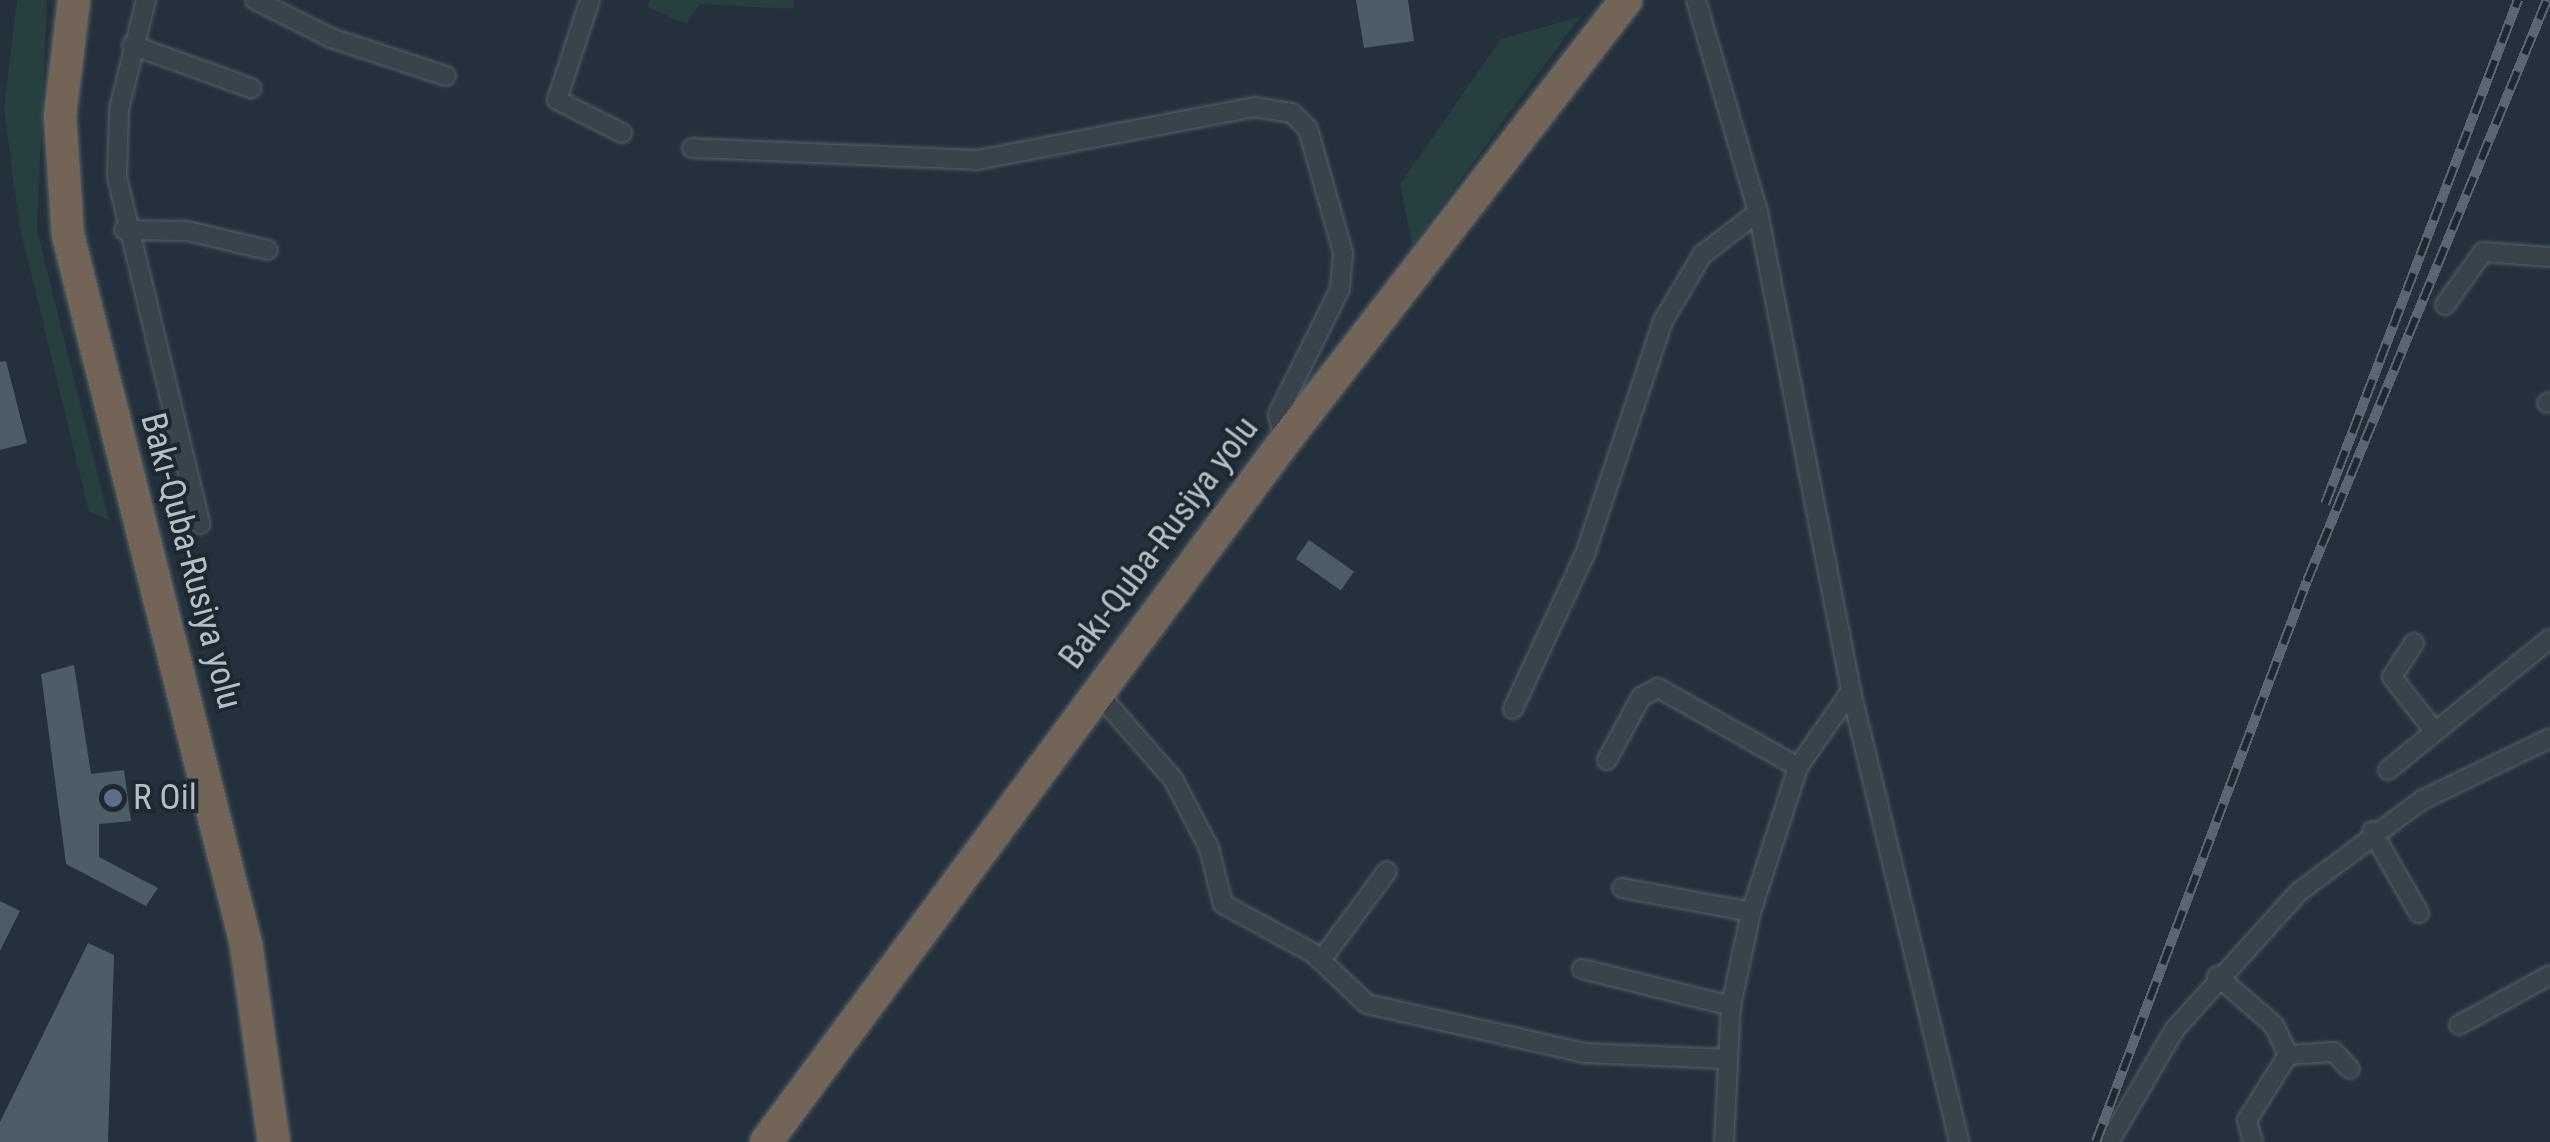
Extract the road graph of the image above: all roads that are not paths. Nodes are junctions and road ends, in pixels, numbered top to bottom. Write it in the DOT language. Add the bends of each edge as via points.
graph roads {
  1 [pos="74,0"];
  2 [pos="146,0"];
  3 [pos="256,0"];
  4 [pos="590,0"];
  5 [pos="1626,0"];
  6 [pos="1696,0"];
  7 [pos="132,44"];
  8 [pos="446,76"];
  9 [pos="251,88"];
  10 [pos="622,133"];
  11 [pos="692,148"];
  12 [pos="1758,212"];
  13 [pos="124,230"];
  14 [pos="268,250"];
  15 [pos="2550,257"];
  16 [pos="2445,305"];
  17 [pos="1284,442"];
  18 [pos="200,524"];
  19 [pos="2550,639"];
  20 [pos="2414,643"];
  21 [pos="1851,691"];
  22 [pos="1097,692"];
  23 [pos="1513,709"];
  24 [pos="2431,727"];
  25 [pos="2550,738"];
  26 [pos="1607,760"];
  27 [pos="1798,767"];
  28 [pos="2388,770"];
  29 [pos="2372,832"];
  30 [pos="1387,871"];
  31 [pos="1622,888"];
  32 [pos="1751,912"];
  33 [pos="2419,912"];
  34 [pos="1322,959"];
  35 [pos="1582,969"];
  36 [pos="2550,974"];
  37 [pos="2217,976"];
  38 [pos="1731,1006"];
  39 [pos="2459,1025"];
  40 [pos="2288,1055"];
  41 [pos="1727,1059"];
  42 [pos="2350,1069"];
  43 [pos="274,1142"];
  44 [pos="766,1142"];
  45 [pos="1724,1142"];
  46 [pos="1958,1142"];
  47 [pos="2109,1142"];
  48 [pos="2253,1142"];
  1 -- 43 [label="highway, Bakı-Quba-Rusiya yolu" via="60,116 68,235 246,944"];
  2 -- 7 [label="street"];
  3 -- 8 [label="street" via="331,38"];
  4 -- 10 [label="street" via="557,100"];
  5 -- 17 [label="highway, Bakı-Quba-Rusiya yolu"];
  6 -- 12 [label="street"];
  7 -- 9 [label="street"];
  7 -- 13 [label="street" via="118,110"];
  11 -- 17 [label="street" via="977,160 1254,107 1292,113 1308,129 1342,253 1340,289 1278,414"];
  12 -- 21 [label="street"];
  12 -- 23 [label="street" via="1702,255 1664,321 1585,554"];
  13 -- 14 [label="street" via="188,231"];
  13 -- 18 [label="street"];
  15 -- 16 [label="street" via="2483,252"];
  17 -- 22 [label="highway, Bakı-Quba-Rusiya yolu"];
  19 -- 24 [label="street"];
  20 -- 24 [label="street" via="2392,676"];
  21 -- 27 [label="street" via="1827,714"];
  21 -- 46 [label="street"];
  22 -- 34 [label="street" via="1173,778 1209,848 1223,904"];
  22 -- 44 [label="highway, Bakı-Quba-Rusiya yolu"];
  24 -- 28 [label="street"];
  25 -- 29 [label="street" via="2486,762"];
  26 -- 27 [label="street" via="1641,697 1658,688"];
  27 -- 32 [label="street"];
  29 -- 33 [label="street"];
  29 -- 37 [label="street"];
  30 -- 34 [label="street"];
  31 -- 32 [label="street"];
  32 -- 38 [label="street"];
  34 -- 41 [label="street" via="1367,1004 1584,1053"];
  35 -- 38 [label="street"];
  36 -- 39 [label="street"];
  37 -- 40 [label="street" via="2274,1025"];
  37 -- 47 [label="street" via="2145,1073"];
  38 -- 41 [label="street"];
  40 -- 42 [label="street" via="2334,1052"];
  40 -- 48 [label="street" via="2247,1120"];
  41 -- 45 [label="street"];
}
